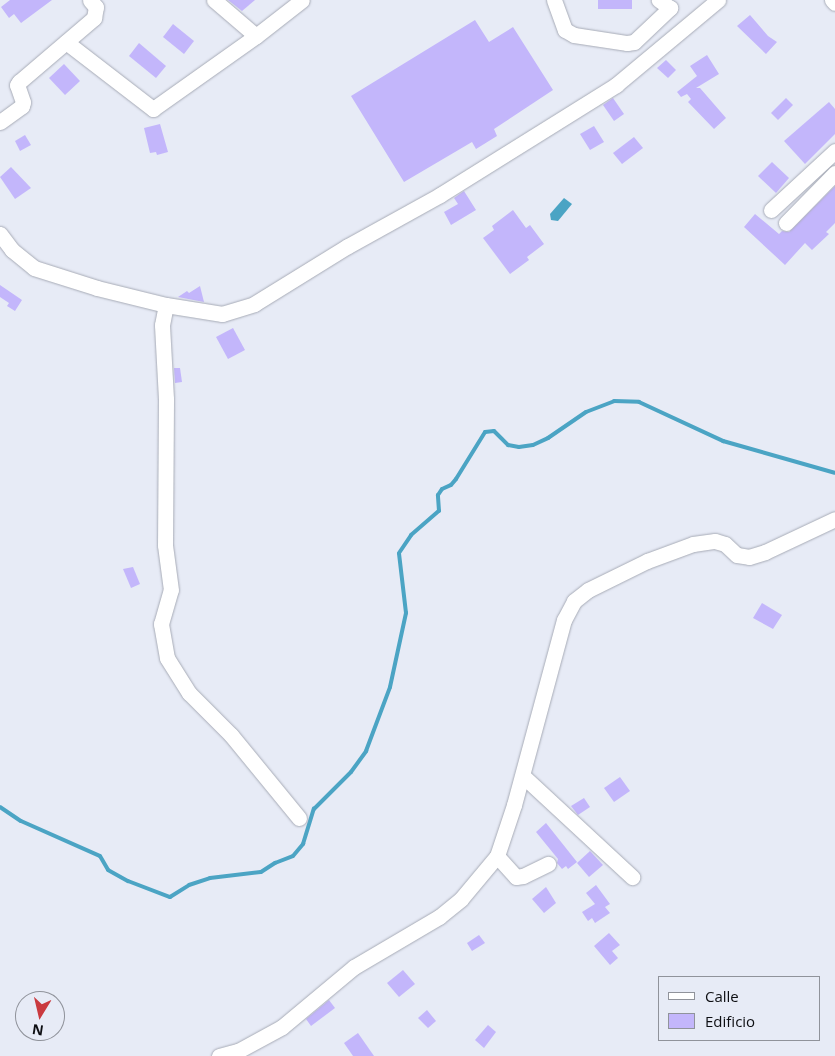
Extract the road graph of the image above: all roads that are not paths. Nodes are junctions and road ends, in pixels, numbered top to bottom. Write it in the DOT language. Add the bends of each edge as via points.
graph roads {
  1 [pos="90,0"];
  2 [pos="214,0"];
  3 [pos="302,0"];
  4 [pos="554,0"];
  5 [pos="718,0"];
  6 [pos="832,0"];
  7 [pos="835,3"];
  8 [pos="664,4"];
  9 [pos="691,24"];
  10 [pos="256,36"];
  11 [pos="66,42"];
  12 [pos="0,122"];
  13 [pos="835,151"];
  14 [pos="835,172"];
  15 [pos="772,210"];
  16 [pos="786,224"];
  17 [pos="0,234"];
  18 [pos="166,305"];
  19 [pos="835,519"];
  20 [pos="523,776"];
  21 [pos="299,818"];
  22 [pos="497,856"];
  23 [pos="548,864"];
  24 [pos="632,876"];
  25 [pos="219,1056"];
  1 -- 11 [label="street" via="96,8 94,18"];
  2 -- 10 [label="street"];
  3 -- 10 [label="street"];
  4 -- 8 [label="street" via="564,30 574,35 626,44 634,42"];
  5 -- 9 [label="street"];
  6 -- 7 [label="street"];
  8 -- 9 [label="street"];
  9 -- 18 [label="street" via="616,85 440,195 348,246 254,304 222,314"];
  10 -- 11 [label="street" via="153,109"];
  11 -- 12 [label="street" via="19,82 22,106"];
  13 -- 15 [label="street"];
  14 -- 16 [label="street"];
  17 -- 18 [label="street" via="12,250 34,268"];
  18 -- 21 [label="street" via="162,325 166,399 165,545 171,590 161,624 167,658 189,693 231,735"];
  19 -- 20 [label="street" via="749,557 737,555 725,544 715,541 693,544 646,561 588,590 574,601 564,620"];
  20 -- 22 [label="street"];
  20 -- 24 [label="street"];
  22 -- 23 [label="street" via="516,876"];
  22 -- 25 [label="street" via="461,898 439,917 354,967 268,1035 238,1051"];
}
